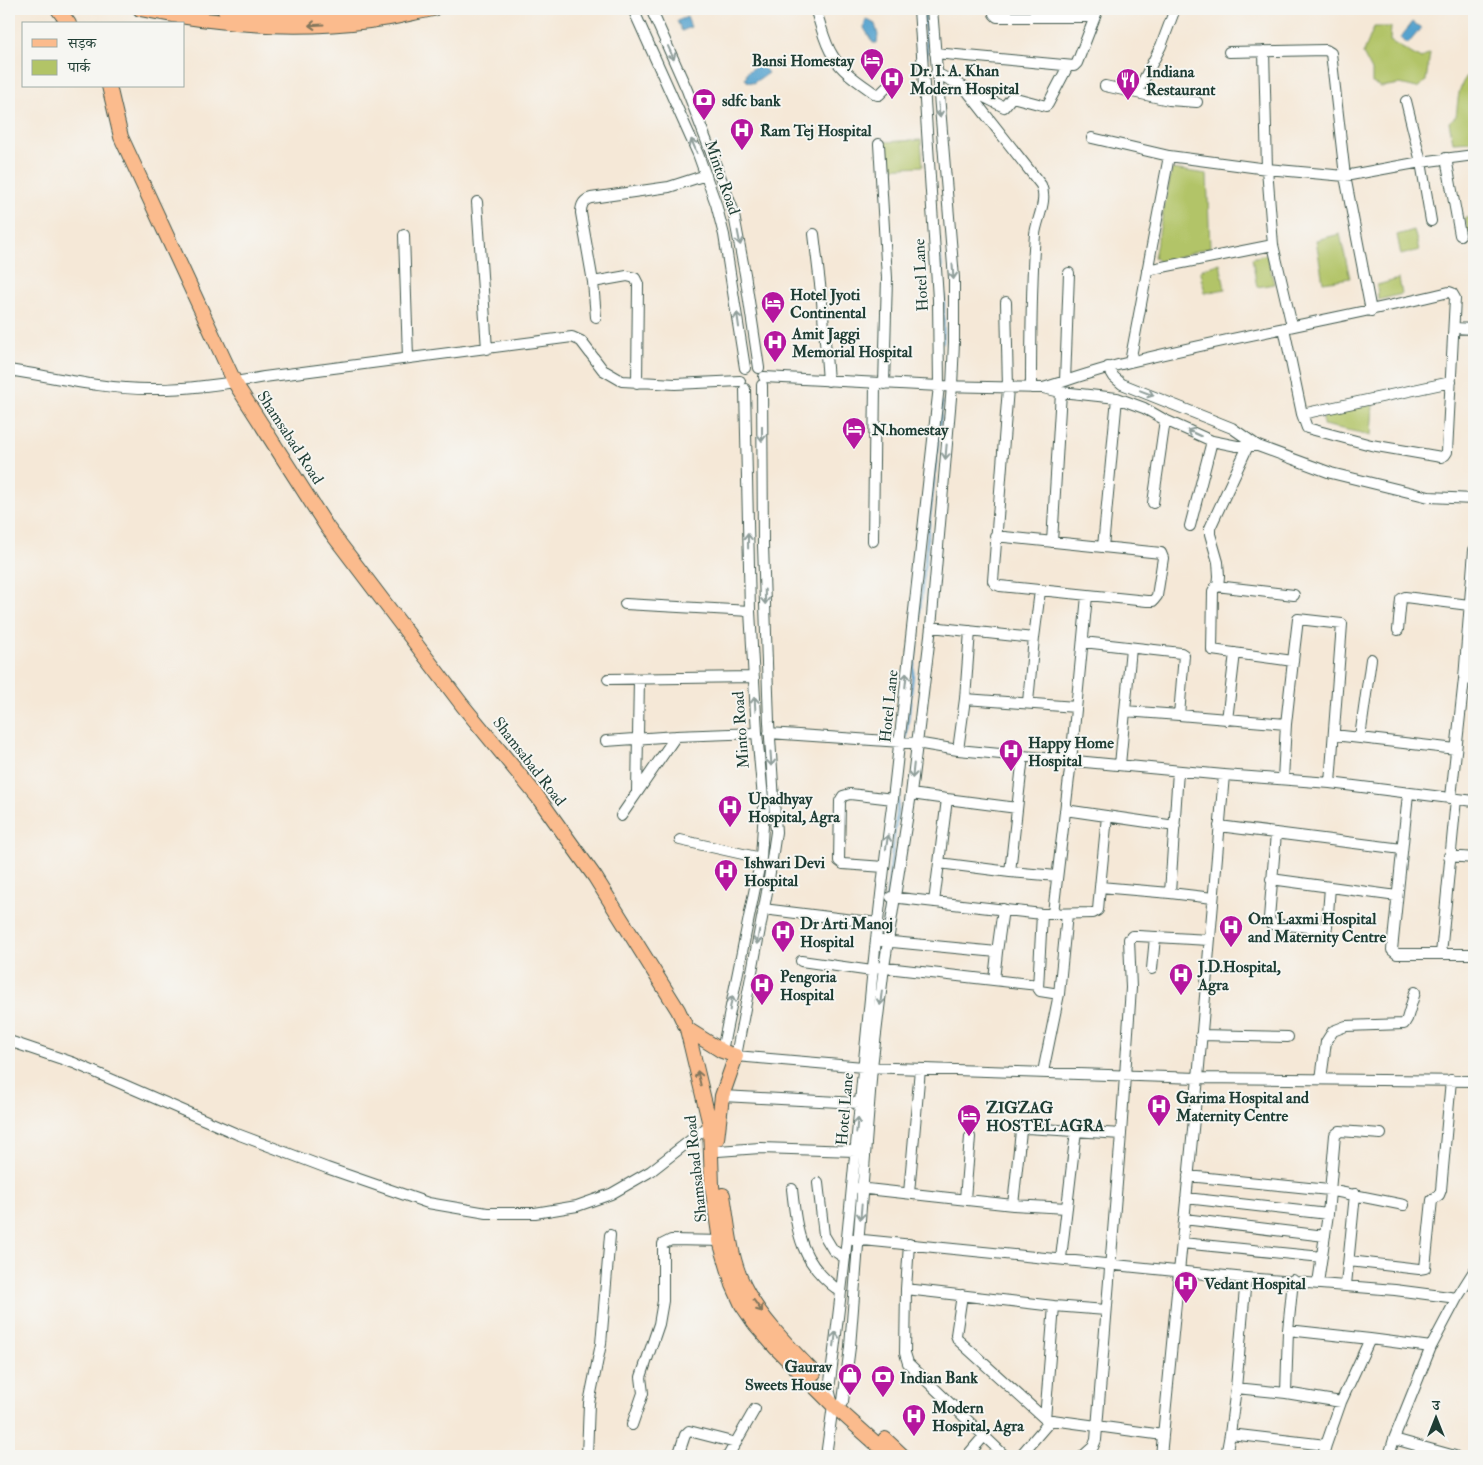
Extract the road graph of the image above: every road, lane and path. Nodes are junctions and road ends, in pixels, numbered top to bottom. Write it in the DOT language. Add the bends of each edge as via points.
graph roads {
  1 [pos="58,9"];
  2 [pos="140,9"];
  3 [pos="224,9"];
  4 [pos="367,9"];
  5 [pos="433,9"];
  6 [pos="633,9"];
  7 [pos="651,9"];
  8 [pos="815,9"];
  9 [pos="919,9"];
  10 [pos="932,9"];
  11 [pos="994,9"];
  12 [pos="1175,9"];
  13 [pos="1096,13"];
  14 [pos="68,22"];
  15 [pos="933,26"];
  16 [pos="920,28"];
  17 [pos="1264,51"];
  18 [pos="1229,52"];
  19 [pos="935,53"];
  20 [pos="1068,66"];
  21 [pos="936,73"];
  22 [pos="1105,86"];
  23 [pos="887,87"];
  24 [pos="964,87"];
  25 [pos="109,88"];
  26 [pos="687,90"];
  27 [pos="1137,93"];
  28 [pos="673,96"];
  29 [pos="1406,101"];
  30 [pos="1197,102"];
  31 [pos="1092,138"];
  32 [pos="879,144"];
  33 [pos="1474,155"];
  34 [pos="1170,156"];
  35 [pos="1446,158"];
  36 [pos="1421,162"];
  37 [pos="945,164"];
  38 [pos="929,166"];
  39 [pos="1267,169"];
  40 [pos="706,175"];
  41 [pos="1345,176"];
  42 [pos="477,202"];
  43 [pos="1431,222"];
  44 [pos="814,234"];
  45 [pos="404,235"];
  46 [pos="1460,235"];
  47 [pos="1273,245"];
  48 [pos="1147,270"];
  49 [pos="1069,273"];
  50 [pos="593,282"];
  51 [pos="1006,302"];
  52 [pos="1371,311"];
  53 [pos="596,317"];
  54 [pos="1288,327"];
  55 [pos="1454,328"];
  56 [pos="1474,329"];
  57 [pos="487,349"];
  58 [pos="408,358"];
  59 [pos="1130,362"];
  60 [pos="1108,367"];
  61 [pos="745,368"];
  62 [pos="9,370"];
  63 [pos="762,377"];
  64 [pos="828,381"];
  65 [pos="1065,381"];
  66 [pos="1451,382"];
  67 [pos="235,383"];
  68 [pos="637,383"];
  69 [pos="880,384"];
  70 [pos="742,385"];
  71 [pos="939,386"];
  72 [pos="952,386"];
  73 [pos="1008,388"];
  74 [pos="1031,388"];
  75 [pos="1042,388"];
  76 [pos="1061,392"];
  77 [pos="1117,398"];
  78 [pos="1302,414"];
  79 [pos="1166,420"];
  80 [pos="1212,441"];
  81 [pos="1253,446"];
  82 [pos="1474,498"];
  83 [pos="1153,503"];
  84 [pos="1190,526"];
  85 [pos="995,536"];
  86 [pos="873,541"];
  87 [pos="1052,542"];
  88 [pos="1104,547"];
  89 [pos="1474,550"];
  90 [pos="1474,562"];
  91 [pos="1218,587"];
  92 [pos="1040,591"];
  93 [pos="1294,595"];
  94 [pos="1087,596"];
  95 [pos="626,604"];
  96 [pos="1469,605"];
  97 [pos="750,611"];
  98 [pos="931,627"];
  99 [pos="1398,630"];
  100 [pos="970,631"];
  101 [pos="1034,638"];
  102 [pos="1083,642"];
  103 [pos="1131,648"];
  104 [pos="1235,653"];
  105 [pos="1371,659"];
  106 [pos="1293,661"];
  107 [pos="754,677"];
  108 [pos="640,678"];
  109 [pos="608,679"];
  110 [pos="1469,680"];
  111 [pos="965,699"];
  112 [pos="1028,702"];
  113 [pos="1076,707"];
  114 [pos="1125,711"];
  115 [pos="1179,715"];
  116 [pos="1227,720"];
  117 [pos="1286,724"];
  118 [pos="757,733"];
  119 [pos="769,733"];
  120 [pos="1334,735"];
  121 [pos="676,736"];
  122 [pos="1360,737"];
  123 [pos="638,739"];
  124 [pos="606,741"];
  125 [pos="900,742"];
  126 [pos="916,743"];
  127 [pos="1456,749"];
  128 [pos="958,750"];
  129 [pos="1023,756"];
  130 [pos="1071,760"];
  131 [pos="1120,765"];
  132 [pos="1178,771"];
  133 [pos="1224,775"];
  134 [pos="1283,780"];
  135 [pos="1330,783"];
  136 [pos="637,792"];
  137 [pos="911,794"];
  138 [pos="1408,794"];
  139 [pos="1453,798"];
  140 [pos="893,799"];
  141 [pos="947,800"];
  142 [pos="1474,801"];
  143 [pos="1017,808"];
  144 [pos="1065,810"];
  145 [pos="621,816"];
  146 [pos="1107,816"];
  147 [pos="1175,826"];
  148 [pos="1220,826"];
  149 [pos="1276,833"];
  150 [pos="680,840"];
  151 [pos="1402,849"];
  152 [pos="1449,856"];
  153 [pos="761,858"];
  154 [pos="1474,858"];
  155 [pos="939,863"];
  156 [pos="884,866"];
  157 [pos="1010,872"];
  158 [pos="1057,876"];
  159 [pos="1271,879"];
  160 [pos="1100,887"];
  161 [pos="1330,887"];
  162 [pos="1170,893"];
  163 [pos="881,896"];
  164 [pos="1397,896"];
  165 [pos="895,897"];
  166 [pos="1213,898"];
  167 [pos="934,902"];
  168 [pos="763,909"];
  169 [pos="1003,909"];
  170 [pos="1048,914"];
  171 [pos="1067,914"];
  172 [pos="878,923"];
  173 [pos="1154,937"];
  174 [pos="876,940"];
  175 [pos="1209,940"];
  176 [pos="888,941"];
  177 [pos="997,952"];
  178 [pos="1441,954"];
  179 [pos="1474,954"];
  180 [pos="801,961"];
  181 [pos="884,967"];
  182 [pos="873,968"];
  183 [pos="1152,969"];
  184 [pos="994,980"];
  185 [pos="1038,985"];
  186 [pos="1415,992"];
  187 [pos="1059,994"];
  188 [pos="687,1029"];
  189 [pos="1201,1035"];
  190 [pos="1288,1037"];
  191 [pos="9,1041"];
  192 [pos="722,1051"];
  193 [pos="736,1056"];
  194 [pos="868,1067"];
  195 [pos="920,1068"];
  196 [pos="1043,1072"];
  197 [pos="1124,1074"];
  198 [pos="1198,1078"];
  199 [pos="1321,1079"];
  200 [pos="1451,1080"];
  201 [pos="1474,1081"];
  202 [pos="722,1096"];
  203 [pos="859,1103"];
  204 [pos="714,1125"];
  205 [pos="1076,1131"];
  206 [pos="1121,1134"];
  207 [pos="1381,1134"];
  208 [pos="970,1137"];
  209 [pos="855,1151"];
  210 [pos="718,1152"];
  211 [pos="1188,1176"];
  212 [pos="818,1183"];
  213 [pos="858,1188"];
  214 [pos="792,1189"];
  215 [pos="1330,1190"];
  216 [pos="909,1193"];
  217 [pos="1355,1194"];
  218 [pos="1186,1198"];
  219 [pos="965,1199"];
  220 [pos="1013,1204"];
  221 [pos="1404,1205"];
  222 [pos="1067,1208"];
  223 [pos="1328,1214"];
  224 [pos="1184,1219"];
  225 [pos="610,1235"];
  226 [pos="1325,1236"];
  227 [pos="853,1239"];
  228 [pos="726,1240"];
  229 [pos="1182,1243"];
  230 [pos="909,1244"];
  231 [pos="1322,1257"];
  232 [pos="845,1258"];
  233 [pos="1061,1258"];
  234 [pos="1349,1261"];
  235 [pos="1110,1263"];
  236 [pos="1179,1270"];
  237 [pos="1474,1272"];
  238 [pos="1246,1278"];
  239 [pos="1293,1280"];
  240 [pos="1318,1283"];
  241 [pos="1346,1285"];
  242 [pos="906,1288"];
  243 [pos="841,1292"];
  244 [pos="962,1295"];
  245 [pos="1456,1298"];
  246 [pos="1054,1306"];
  247 [pos="1106,1310"];
  248 [pos="1288,1330"];
  249 [pos="1370,1339"];
  250 [pos="1430,1347"];
  251 [pos="1236,1388"];
  252 [pos="829,1389"];
  253 [pos="1286,1393"];
  254 [pos="1341,1402"];
  255 [pos="838,1405"];
  256 [pos="755,1409"];
  257 [pos="1048,1420"];
  258 [pos="632,1425"];
  259 [pos="1096,1426"];
  260 [pos="1230,1434"];
  261 [pos="1163,1435"];
  262 [pos="984,1436"];
  263 [pos="1394,1439"];
  264 [pos="736,1443"];
  265 [pos="1326,1445"];
  266 [pos="587,1456"];
  267 [pos="678,1456"];
  268 [pos="728,1456"];
  269 [pos="826,1456"];
  270 [pos="890,1456"];
  271 [pos="904,1456"];
  272 [pos="967,1456"];
  273 [pos="1005,1456"];
  274 [pos="1020,1456"];
  275 [pos="1084,1456"];
  276 [pos="1160,1456"];
  277 [pos="1226,1456"];
  278 [pos="1323,1456"];
  279 [pos="1389,1456"];
  280 [pos="1455,1456"];
  1 -- 14 [label="main road"];
  5 -- 2 [label="main road, one-way" via="368,22 306,25 230,22"];
  3 -- 4 [label="main road" via="287,13"];
  6 -- 28 [label="street, Minto Road"];
  7 -- 26 [label="street, Minto Road, one-way"];
  8 -- 23 [label="street" via="837,62 876,95 882,94"];
  9 -- 16 [label="street, Hotel Lane"];
  10 -- 15 [label="street, Hotel Lane"];
  11 -- 13 [label="street" via="997,17"];
  12 -- 27 [label="street"];
  13 -- 20 [label="street" via="1077,64"];
  15 -- 16 [label="street"];
  15 -- 19 [label="street, Hotel Lane"];
  16 -- 38 [label="street, Hotel Lane"];
  17 -- 18 [label="street"];
  17 -- 39 [label="street"];
  17 -- 41 [label="street" via="1326,50 1331,53"];
  19 -- 20 [label="street"];
  19 -- 21 [label="street, Hotel Lane"];
  20 -- 24 [label="street" via="1046,106 1012,97 1004,107"];
  21 -- 24 [label="street"];
  21 -- 37 [label="street, Hotel Lane, one-way"];
  22 -- 27 [label="street"];
  24 -- 74 [label="street" via="1044,192 1036,224 1032,278"];
  25 -- 67 [label="main road, Shamsabad Road" via="121,137"];
  26 -- 28 [label="street"];
  26 -- 63 [label="street, Minto Road, one-way" via="733,210"];
  27 -- 30 [label="street"];
  40 -- 28 [label="street, Minto Road, one-way"];
  29 -- 36 [label="street"];
  31 -- 34 [label="street"];
  32 -- 69 [label="street" via="887,278"];
  33 -- 35 [label="street"];
  34 -- 39 [label="street"];
  34 -- 48 [label="street"];
  35 -- 36 [label="street"];
  35 -- 46 [label="street"];
  36 -- 41 [label="street"];
  36 -- 43 [label="street"];
  37 -- 38 [label="street"];
  37 -- 72 [label="street, Hotel Lane, one-way" via="954,278"];
  38 -- 71 [label="street, Hotel Lane" via="938,299"];
  39 -- 41 [label="street"];
  39 -- 47 [label="street"];
  40 -- 50 [label="street" via="669,188 585,200 581,213"];
  61 -- 40 [label="street, Minto Road, one-way" via="724,234"];
  41 -- 52 [label="street"];
  42 -- 57 [label="street"];
  44 -- 64 [label="street"];
  45 -- 58 [label="street"];
  47 -- 48 [label="street"];
  47 -- 54 [label="street"];
  48 -- 59 [label="street"];
  49 -- 65 [label="street"];
  50 -- 53 [label="street"];
  50 -- 68 [label="street" via="627,276 635,278 638,284"];
  51 -- 73 [label="street"];
  52 -- 54 [label="street"];
  52 -- 55 [label="street" via="1449,292 1455,298"];
  54 -- 59 [label="street"];
  54 -- 78 [label="street"];
  55 -- 56 [label="street"];
  55 -- 66 [label="street"];
  57 -- 58 [label="street"];
  57 -- 68 [label="street" via="572,337 581,341 603,370 622,381"];
  58 -- 67 [label="street"];
  59 -- 60 [label="street"];
  60 -- 65 [label="street"];
  60 -- 81 [label="street, one-way" via="1122,384 1232,428"];
  61 -- 63 [label="street" via="749,366"];
  61 -- 70 [label="street" via="740,376"];
  62 -- 67 [label="street" via="149,390"];
  63 -- 64 [label="street"];
  63 -- 70 [label="street" via="755,390"];
  63 -- 119 [label="street, Minto Road, one-way"];
  64 -- 69 [label="street"];
  65 -- 75 [label="street"];
  66 -- 78 [label="street"];
  66 -- 78 [label="street" via="1447,452 1442,457 1371,445 1309,429"];
  67 -- 188 [label="main road, Shamsabad Road" via="327,527 537,796 595,877"];
  68 -- 70 [label="street"];
  69 -- 71 [label="street"];
  69 -- 86 [label="street"];
  97 -- 70 [label="street, Minto Road, one-way"];
  71 -- 72 [label="street"];
  125 -- 71 [label="street, Hotel Lane, one-way"];
  72 -- 73 [label="street"];
  72 -- 98 [label="street, Hotel Lane, one-way"];
  73 -- 74 [label="street"];
  73 -- 85 [label="street"];
  74 -- 75 [label="street"];
  75 -- 76 [label="street"];
  76 -- 77 [label="street"];
  76 -- 87 [label="street"];
  77 -- 79 [label="street"];
  77 -- 88 [label="street"];
  80 -- 79 [label="street, one-way"];
  79 -- 83 [label="street"];
  80 -- 81 [label="street"];
  80 -- 84 [label="street"];
  81 -- 82 [label="street" via="1331,473 1429,497"];
  81 -- 91 [label="street" via="1210,528 1219,568"];
  85 -- 87 [label="street"];
  85 -- 92 [label="street" via="992,577 995,584"];
  87 -- 88 [label="street"];
  88 -- 94 [label="street" via="1161,553 1157,596 1153,601 1147,601"];
  89 -- 90 [label="street"];
  90 -- 96 [label="street"];
  91 -- 93 [label="street"];
  91 -- 104 [label="street" via="1213,591 1211,649"];
  92 -- 94 [label="street"];
  92 -- 101 [label="street"];
  94 -- 102 [label="street"];
  95 -- 97 [label="street"];
  96 -- 99 [label="street" via="1405,596 1401,599"];
  96 -- 110 [label="street"];
  97 -- 107 [label="street, Minto Road"];
  98 -- 100 [label="street"];
  98 -- 126 [label="street, Hotel Lane"];
  100 -- 101 [label="street"];
  100 -- 111 [label="street"];
  101 -- 112 [label="street"];
  102 -- 103 [label="street"];
  102 -- 113 [label="street"];
  103 -- 114 [label="street"];
  103 -- 115 [label="street" via="1184,655"];
  104 -- 106 [label="street"];
  104 -- 116 [label="street"];
  105 -- 122 [label="street"];
  106 -- 117 [label="street"];
  106 -- 120 [label="street" via="1298,619 1342,624"];
  107 -- 108 [label="street"];
  118 -- 107 [label="street, Minto Road, one-way"];
  108 -- 109 [label="street"];
  108 -- 123 [label="street"];
  110 -- 127 [label="street"];
  111 -- 112 [label="street"];
  111 -- 128 [label="street"];
  112 -- 113 [label="street"];
  113 -- 130 [label="street"];
  114 -- 115 [label="street"];
  114 -- 131 [label="street"];
  115 -- 116 [label="street"];
  116 -- 117 [label="street"];
  117 -- 134 [label="street"];
  118 -- 121 [label="street"];
  118 -- 153 [label="street, Minto Road" via="764,809"];
  119 -- 125 [label="street"];
  119 -- 168 [label="street, Minto Road, one-way" via="776,832"];
  120 -- 122 [label="street"];
  120 -- 135 [label="street"];
  121 -- 123 [label="street"];
  121 -- 136 [label="street"];
  122 -- 127 [label="street"];
  123 -- 124 [label="street"];
  123 -- 136 [label="street"];
  125 -- 126 [label="street"];
  125 -- 140 [label="street, Hotel Lane"];
  126 -- 128 [label="street"];
  126 -- 137 [label="street, Hotel Lane, one-way"];
  127 -- 139 [label="street"];
  128 -- 129 [label="street"];
  129 -- 130 [label="street"];
  129 -- 143 [label="street"];
  130 -- 131 [label="street"];
  130 -- 144 [label="street"];
  131 -- 132 [label="street"];
  132 -- 133 [label="street"];
  132 -- 147 [label="street"];
  133 -- 134 [label="street"];
  133 -- 148 [label="street"];
  134 -- 135 [label="street"];
  135 -- 138 [label="street"];
  136 -- 145 [label="street"];
  137 -- 141 [label="street"];
  137 -- 165 [label="street, Hotel Lane"];
  138 -- 139 [label="street"];
  138 -- 151 [label="street"];
  139 -- 142 [label="street"];
  139 -- 152 [label="street"];
  156 -- 140 [label="street, Hotel Lane, one-way"];
  140 -- 156 [label="street" via="850,794 840,801 840,863"];
  141 -- 143 [label="street"];
  141 -- 155 [label="street"];
  143 -- 157 [label="street"];
  144 -- 146 [label="street"];
  144 -- 158 [label="street"];
  146 -- 147 [label="street"];
  146 -- 160 [label="street"];
  147 -- 162 [label="street"];
  148 -- 149 [label="street"];
  148 -- 166 [label="street"];
  149 -- 151 [label="street"];
  149 -- 159 [label="street"];
  150 -- 153 [label="street"];
  151 -- 164 [label="street"];
  152 -- 154 [label="street"];
  152 -- 178 [label="street"];
  192 -- 153 [label="street, Minto Road, one-way"];
  155 -- 157 [label="street"];
  155 -- 167 [label="street"];
  156 -- 163 [label="street, Hotel Lane"];
  157 -- 158 [label="street"];
  158 -- 170 [label="street"];
  159 -- 161 [label="street"];
  159 -- 161 [label="street" via="1268,918 1274,925 1327,927"];
  160 -- 162 [label="street"];
  160 -- 171 [label="street" via="1096,912"];
  161 -- 164 [label="street"];
  162 -- 166 [label="street"];
  163 -- 165 [label="street"];
  163 -- 172 [label="street, Hotel Lane"];
  164 -- 178 [label="street" via="1393,952"];
  165 -- 167 [label="street"];
  165 -- 176 [label="street, Hotel Lane"];
  166 -- 175 [label="street"];
  167 -- 169 [label="street"];
  168 -- 172 [label="street"];
  168 -- 193 [label="street, Minto Road, one-way"];
  169 -- 170 [label="street"];
  169 -- 177 [label="street"];
  170 -- 171 [label="street"];
  170 -- 185 [label="street"];
  171 -- 187 [label="street"];
  172 -- 174 [label="street, Hotel Lane"];
  173 -- 175 [label="street"];
  173 -- 183 [label="street"];
  173 -- 197 [label="street" via="1132,936 1129,939 1130,988"];
  174 -- 176 [label="street"];
  174 -- 182 [label="street, Hotel Lane"];
  175 -- 189 [label="street"];
  176 -- 177 [label="street"];
  176 -- 181 [label="street, Hotel Lane"];
  177 -- 184 [label="street"];
  178 -- 179 [label="street"];
  180 -- 182 [label="street"];
  181 -- 182 [label="street"];
  181 -- 184 [label="street"];
  181 -- 194 [label="street, Hotel Lane, one-way"];
  182 -- 194 [label="street, Hotel Lane"];
  184 -- 185 [label="street"];
  185 -- 187 [label="street" via="1040,991"];
  186 -- 199 [label="street" via="1404,1024 1346,1026 1333,1031 1326,1042"];
  187 -- 196 [label="street"];
  188 -- 192 [label="main road"];
  204 -- 188 [label="main road, Shamsabad Road, one-way"];
  189 -- 190 [label="street"];
  189 -- 198 [label="street"];
  191 -- 204 [label="street" via="74,1063 237,1134 327,1168 428,1203 487,1213 536,1213 577,1206 611,1194 651,1172"];
  192 -- 193 [label="main road"];
  193 -- 194 [label="street"];
  193 -- 202 [label="main road, Minto Road"];
  194 -- 195 [label="street"];
  194 -- 203 [label="street, Hotel Lane"];
  194 -- 213 [label="street"];
  195 -- 196 [label="street"];
  195 -- 216 [label="street"];
  196 -- 197 [label="street"];
  197 -- 198 [label="street"];
  197 -- 206 [label="street"];
  198 -- 199 [label="street"];
  198 -- 211 [label="street"];
  199 -- 200 [label="street"];
  200 -- 201 [label="street"];
  200 -- 234 [label="street" via="1441,1190 1440,1195 1432,1200 1425,1268"];
  202 -- 203 [label="street"];
  202 -- 204 [label="main road, Minto Road"];
  209 -- 203 [label="street, Hotel Lane, one-way"];
  204 -- 210 [label="main road, Shamsabad Road"];
  204 -- 228 [label="main road, Shamsabad Road" via="712,1186"];
  205 -- 206 [label="street"];
  205 -- 220 [label="street" via="1027,1128 1021,1131"];
  205 -- 222 [label="street"];
  206 -- 235 [label="street"];
  207 -- 215 [label="street" via="1336,1133"];
  208 -- 219 [label="street"];
  209 -- 210 [label="street" via="760,1148"];
  209 -- 213 [label="street, Hotel Lane"];
  210 -- 228 [label="main road, Shamsabad Road"];
  211 -- 215 [label="street"];
  211 -- 218 [label="street"];
  212 -- 232 [label="street" via="824,1235 833,1250"];
  213 -- 216 [label="street"];
  213 -- 227 [label="street"];
  214 -- 243 [label="street" via="803,1249 826,1282"];
  215 -- 217 [label="street"];
  215 -- 223 [label="street"];
  216 -- 219 [label="street"];
  217 -- 221 [label="street"];
  217 -- 234 [label="street"];
  218 -- 223 [label="street"];
  218 -- 224 [label="street"];
  219 -- 220 [label="street"];
  220 -- 222 [label="street"];
  222 -- 233 [label="street"];
  223 -- 226 [label="street"];
  224 -- 226 [label="street"];
  224 -- 229 [label="street"];
  225 -- 266 [label="street" via="601,1344 589,1403"];
  226 -- 231 [label="street"];
  227 -- 230 [label="street"];
  227 -- 232 [label="street"];
  227 -- 255 [label="street" via="850,1347"];
  228 -- 252 [label="main road, Shamsabad Road, one-way" via="748,1293 790,1348"];
  228 -- 255 [label="main road, Shamsabad Road" via="733,1285 742,1306 775,1347"];
  228 -- 258 [label="street" via="671,1240 664,1244 659,1324 641,1377 643,1393"];
  229 -- 231 [label="street"];
  229 -- 236 [label="street"];
  230 -- 233 [label="street"];
  230 -- 242 [label="street"];
  231 -- 240 [label="street"];
  232 -- 243 [label="street"];
  233 -- 235 [label="street"];
  234 -- 241 [label="street"];
  235 -- 236 [label="street"];
  235 -- 247 [label="street"];
  236 -- 238 [label="street"];
  236 -- 261 [label="street"];
  237 -- 245 [label="street"];
  238 -- 239 [label="street"];
  238 -- 251 [label="street"];
  239 -- 240 [label="street"];
  239 -- 248 [label="street"];
  240 -- 241 [label="street"];
  241 -- 245 [label="street"];
  242 -- 244 [label="street"];
  242 -- 262 [label="street" via="908,1363"];
  252 -- 243 [label="street, one-way"];
  244 -- 246 [label="street"];
  244 -- 257 [label="street" via="958,1340"];
  245 -- 250 [label="street"];
  246 -- 247 [label="street"];
  246 -- 257 [label="street"];
  247 -- 259 [label="street"];
  248 -- 249 [label="street"];
  248 -- 253 [label="street"];
  249 -- 250 [label="street"];
  249 -- 254 [label="street"];
  250 -- 263 [label="street"];
  251 -- 253 [label="street"];
  251 -- 260 [label="street"];
  252 -- 255 [label="main road, Shamsabad Road"];
  253 -- 254 [label="street"];
  254 -- 265 [label="street"];
  255 -- 269 [label="street"];
  255 -- 270 [label="main road, Shamsabad Road"];
  255 -- 271 [label="main road, Shamsabad Road"];
  256 -- 264 [label="street"];
  257 -- 259 [label="street"];
  257 -- 274 [label="street"];
  259 -- 261 [label="street"];
  259 -- 275 [label="street" via="1095,1444"];
  260 -- 265 [label="street"];
  260 -- 277 [label="street"];
  261 -- 276 [label="street"];
  262 -- 272 [label="street"];
  262 -- 273 [label="street"];
  263 -- 279 [label="street"];
  263 -- 280 [label="street"];
  264 -- 267 [label="street" via="690,1431"];
  264 -- 268 [label="street"];
  265 -- 278 [label="street"];
}
